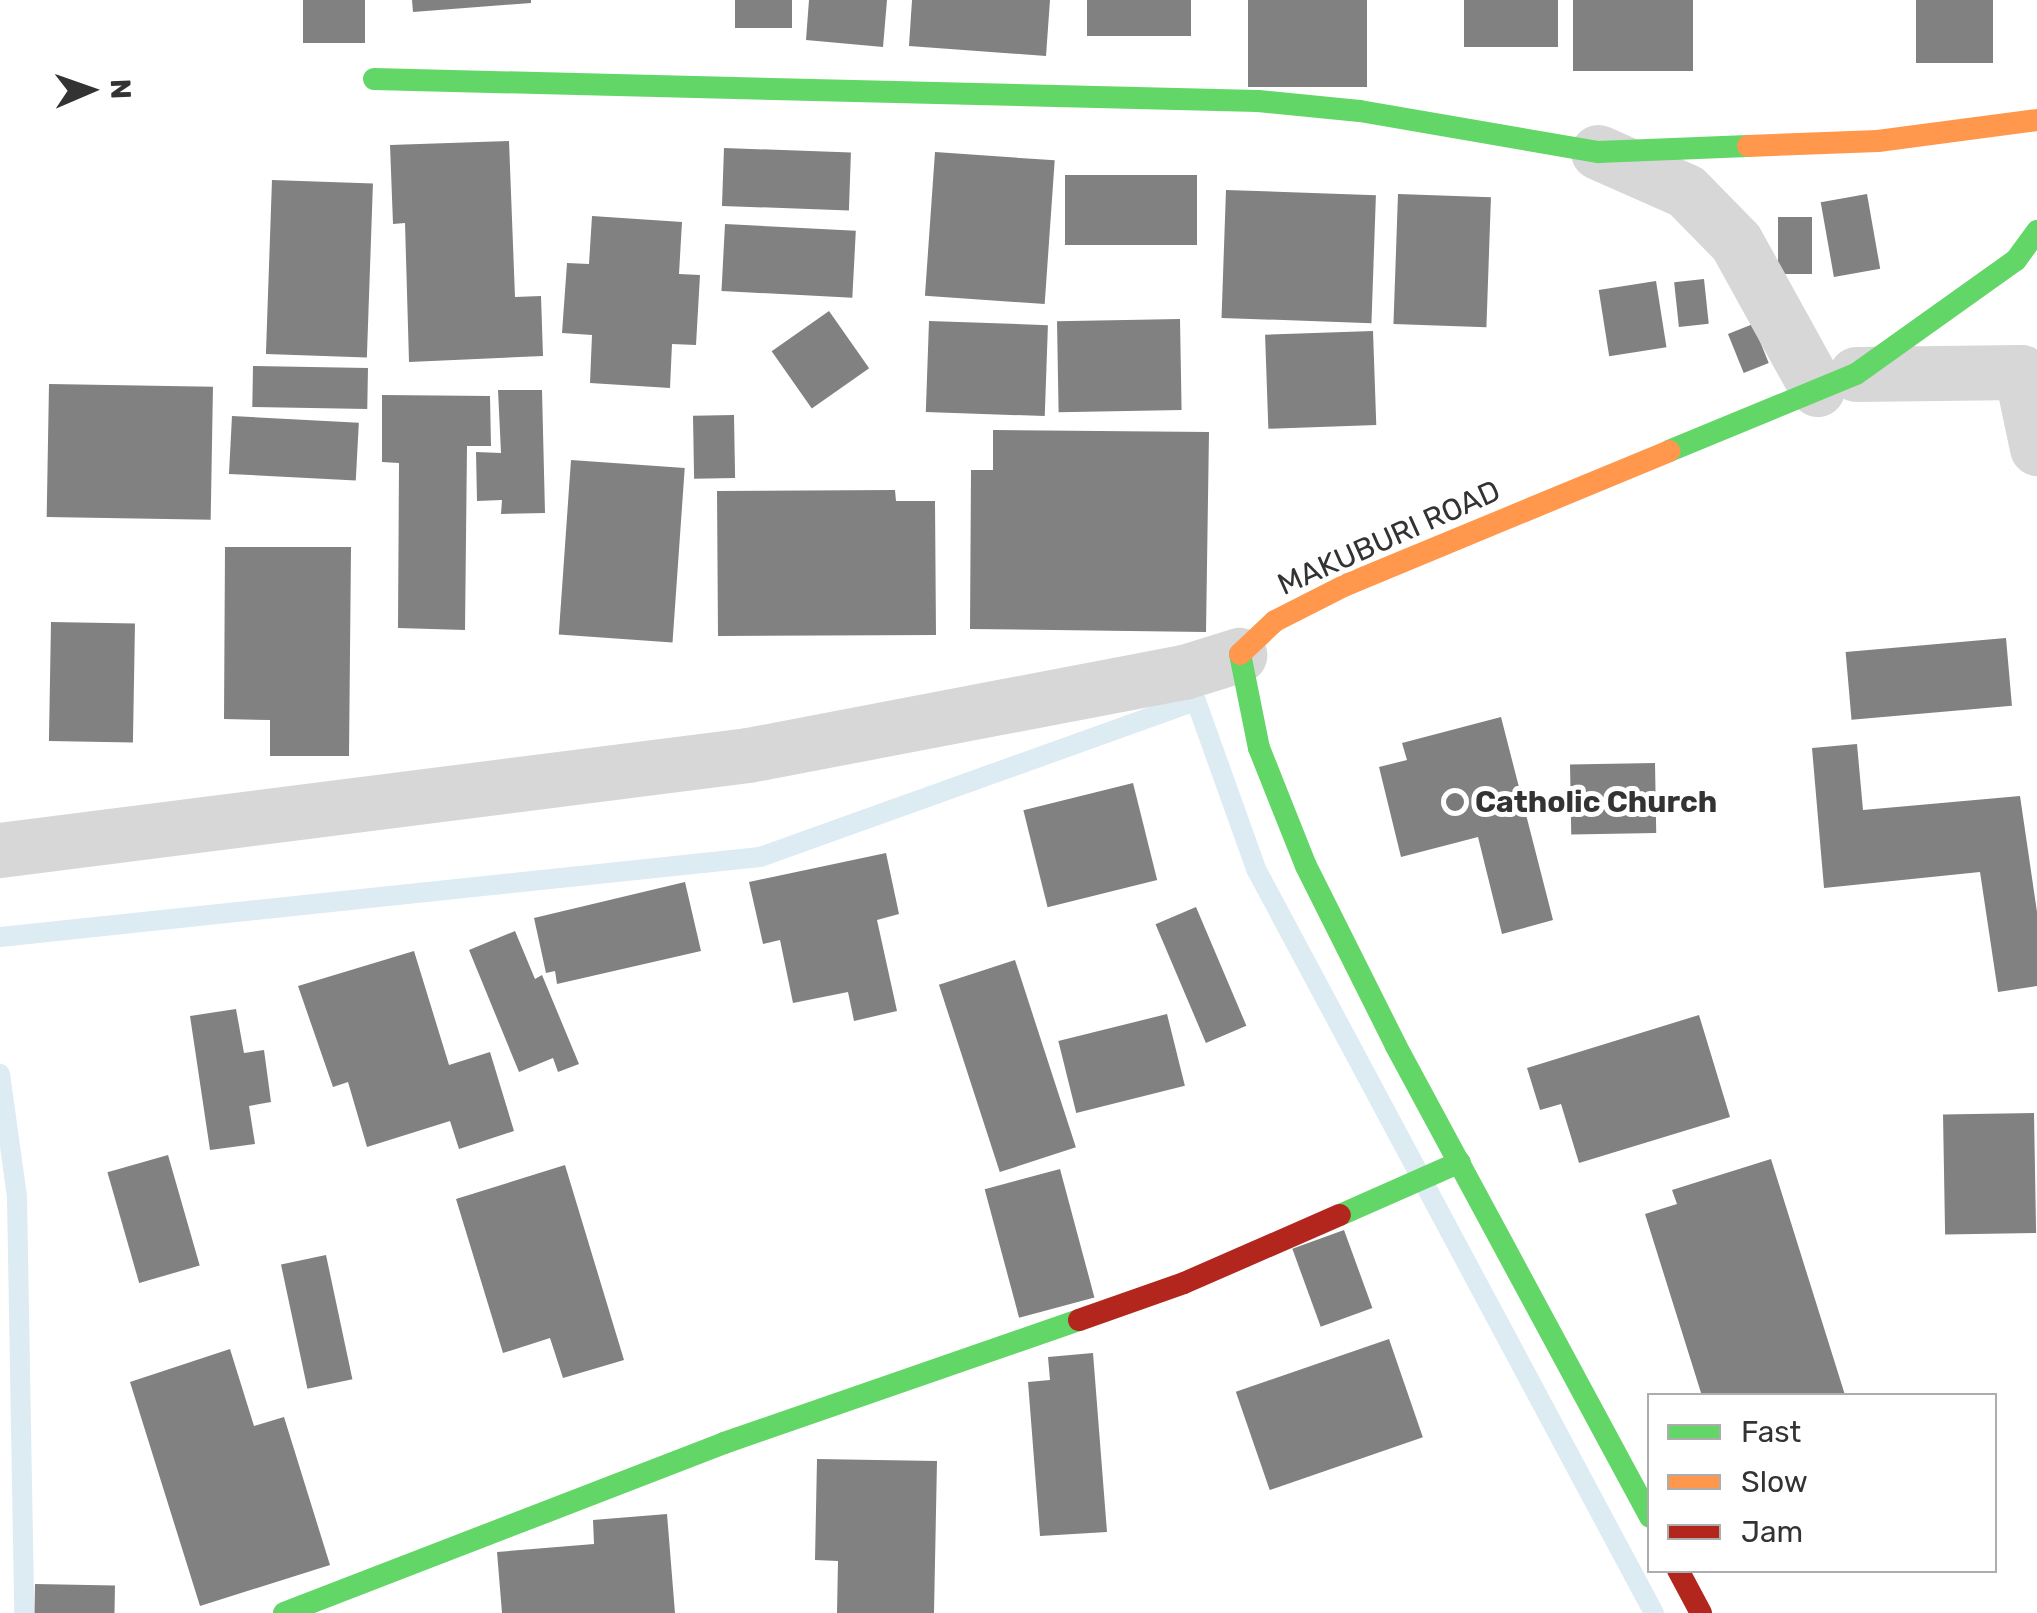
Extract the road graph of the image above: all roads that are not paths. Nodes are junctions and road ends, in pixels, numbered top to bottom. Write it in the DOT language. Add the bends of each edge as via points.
graph roads {
  1 [pos="374,78"];
  2 [pos="2037,120"];
  3 [pos="1598,152"];
  4 [pos="2037,231"];
  5 [pos="2029,368"];
  6 [pos="1836,382"];
  7 [pos="2037,448"];
  8 [pos="1239,655"];
  9 [pos="0,850"];
  10 [pos="1460,1162"];
  11 [pos="1647,1511"];
  12 [pos="1680,1573"];
  13 [pos="284,1613"];
  14 [pos="1701,1613"];
  1 -- 3 [label="street" via="1258,101 1360,111"];
  2 -- 3 [label="street" via="1878,140"];
  3 -- 6 [label="street" via="1686,191 1736,242"];
  4 -- 6 [label="street, MAKUBURI ROAD" via="2016,260"];
  5 -- 6 [label="street"];
  5 -- 7 [label="street"];
  6 -- 8 [label="street, MAKUBURI ROAD" via="1346,585 1275,621"];
  8 -- 9 [label="street" via="1184,672 748,755"];
  8 -- 10 [label="street" via="1278,805"];
  10 -- 11 [label="street"];
  10 -- 13 [label="street" via="1184,1282 724,1443"];
  12 -- 14 [label="street"];
}
